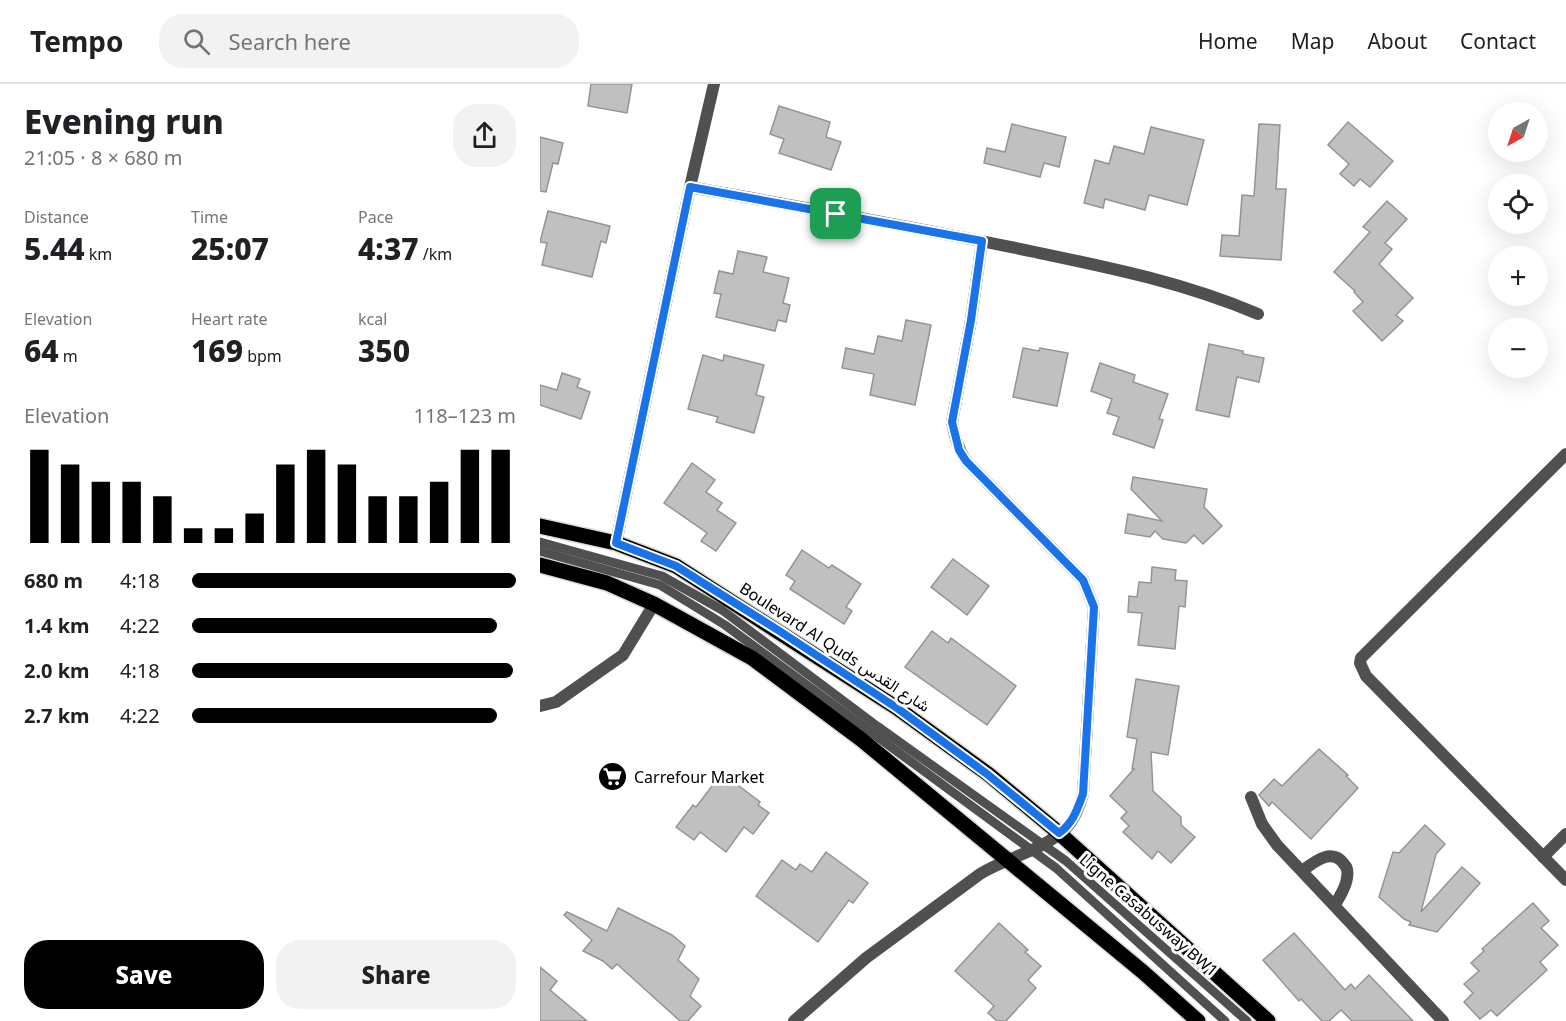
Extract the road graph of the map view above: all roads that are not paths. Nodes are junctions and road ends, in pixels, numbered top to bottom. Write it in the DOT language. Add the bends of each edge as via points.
graph roads {
  1 [pos="714,84"];
  2 [pos="690,187"];
  3 [pos="982,241"];
  4 [pos="1258,314"];
  5 [pos="1566,454"];
  6 [pos="540,526"];
  7 [pos="540,542"];
  8 [pos="616,543"];
  9 [pos="540,551"];
  10 [pos="540,565"];
  11 [pos="654,604"];
  12 [pos="540,706"];
  13 [pos="1251,797"];
  14 [pos="1059,833"];
  15 [pos="1566,834"];
  16 [pos="1037,847"];
  17 [pos="1544,857"];
  18 [pos="1008,861"];
  19 [pos="1302,872"];
  20 [pos="1566,880"];
  21 [pos="1335,905"];
  22 [pos="794,1021"];
  23 [pos="1198,1021"];
  24 [pos="1225,1021"];
  25 [pos="1247,1021"];
  26 [pos="1269,1021"];
  27 [pos="1443,1021"];
  1 -- 2 [label="street"];
  2 -- 3 [label="street"];
  2 -- 8 [label="street"];
  3 -- 4 [label="street" via="1159,279"];
  3 -- 14 [label="street" via="952,422 959,450 1083,580 1094,607 1083,794 1076,814"];
  5 -- 17 [label="street" via="1360,663 1366,676"];
  6 -- 8 [label="main road, Boulevard Al Quds شارع القدس"];
  7 -- 16 [label="lane, Ligne Casabusway BW1" via="662,576 722,610"];
  8 -- 14 [label="main road, Boulevard Al Quds شارع القدس" via="676,566 781,632 897,708"];
  9 -- 16 [label="lane, Ligne Casabusway BW1" via="660,585 716,619"];
  10 -- 11 [label="main road" via="607,583"];
  11 -- 12 [label="street" via="623,655 556,702"];
  11 -- 18 [label="main road" via="761,665 862,740"];
  13 -- 19 [label="street" via="1269,835"];
  14 -- 16 [label="street"];
  14 -- 26 [label="main road, Boulevard Al Quds شارع القدس"];
  15 -- 17 [label="street"];
  16 -- 18 [label="street"];
  16 -- 24 [label="lane, Ligne Casabusway BW1"];
  16 -- 25 [label="lane, Ligne Casabusway BW1" via="1066,861"];
  17 -- 20 [label="street"];
  18 -- 22 [label="street" via="980,874 916,920"];
  18 -- 23 [label="main road"];
  19 -- 21 [label="street"];
  19 -- 21 [label="street" via="1326,857 1342,861 1347,879"];
  21 -- 27 [label="street"];
}
